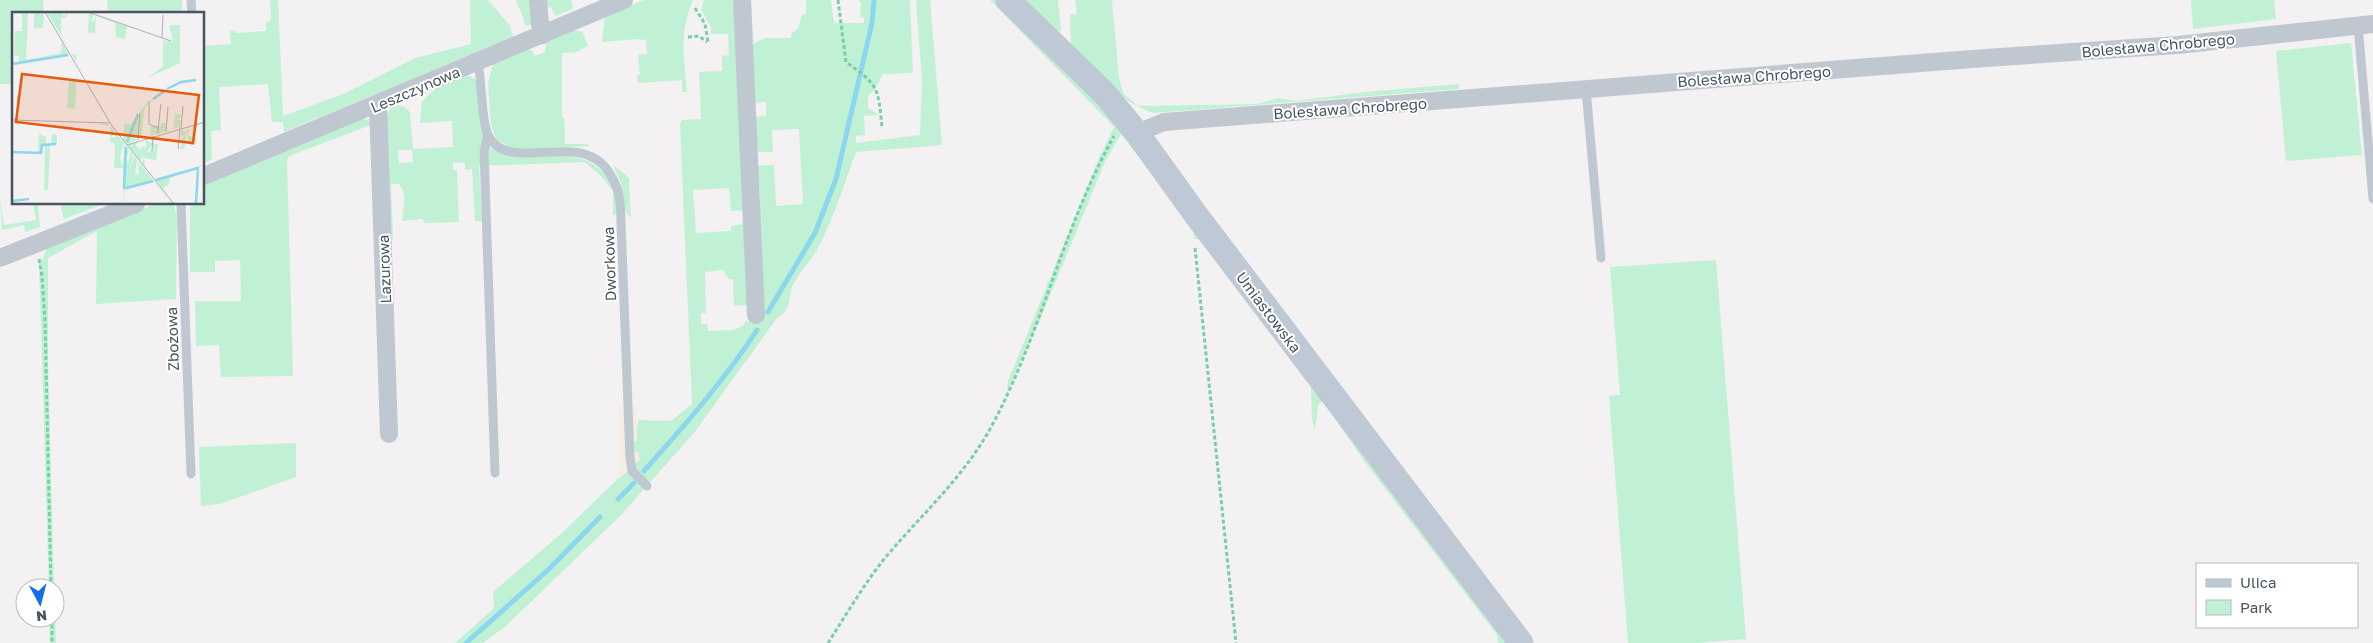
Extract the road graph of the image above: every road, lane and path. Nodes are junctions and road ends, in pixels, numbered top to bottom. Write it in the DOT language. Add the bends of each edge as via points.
graph roads {
  1 [pos="538,0"];
  2 [pos="624,0"];
  3 [pos="742,0"];
  4 [pos="838,0"];
  5 [pos="1008,0"];
  6 [pos="695,8"];
  7 [pos="2366,24"];
  8 [pos="543,35"];
  9 [pos="688,37"];
  10 [pos="478,63"];
  11 [pos="1586,89"];
  12 [pos="378,104"];
  13 [pos="1131,126"];
  14 [pos="882,127"];
  15 [pos="488,135"];
  16 [pos="205,176"];
  17 [pos="2373,199"];
  18 [pos="134,205"];
  19 [pos="181,205"];
  20 [pos="1196,215"];
  21 [pos="35,245"];
  22 [pos="0,258"];
  23 [pos="1602,258"];
  24 [pos="756,315"];
  25 [pos="389,434"];
  26 [pos="494,473"];
  27 [pos="191,474"];
  28 [pos="647,486"];
  29 [pos="51,578"];
  30 [pos="52,628"];
  31 [pos="1518,640"];
  32 [pos="52,643"];
  33 [pos="828,643"];
  34 [pos="1236,643"];
  1 -- 8 [label="street"];
  2 -- 8 [label="street, Leszczynowa"];
  3 -- 24 [label="street"];
  4 -- 14 [label="path" via="846,62 865,76 879,93"];
  5 -- 13 [label="main road, Umiastowska" via="1104,93"];
  6 -- 9 [label="path" via="705,24 708,42 699,36"];
  7 -- 11 [label="street, Bolesława Chrobrego" via="2178,45"];
  7 -- 17 [label="lane"];
  8 -- 10 [label="street, Leszczynowa"];
  10 -- 12 [label="street, Leszczynowa"];
  10 -- 15 [label="lane"];
  11 -- 13 [label="street, Bolesława Chrobrego"];
  11 -- 23 [label="lane"];
  12 -- 16 [label="street, Leszczynowa"];
  12 -- 25 [label="street, Lazurowa"];
  13 -- 20 [label="main road, Umiastowska"];
  13 -- 33 [label="path" via="1113,138 1090,187 990,428 956,481 884,560"];
  15 -- 26 [label="lane" via="484,151"];
  15 -- 28 [label="lane, Dworkowa" via="494,144 508,151 591,154 602,162 614,179 621,222 630,458 632,471"];
  18 -- 21 [label="street"];
  19 -- 27 [label="lane, Zbożowa"];
  20 -- 31 [label="main road, Umiastowska"];
  20 -- 34 [label="path" via="1193,226"];
  21 -- 22 [label="street"];
  21 -- 29 [label="path" via="42,276 45,320"];
  30 -- 32 [label="path"];
}
